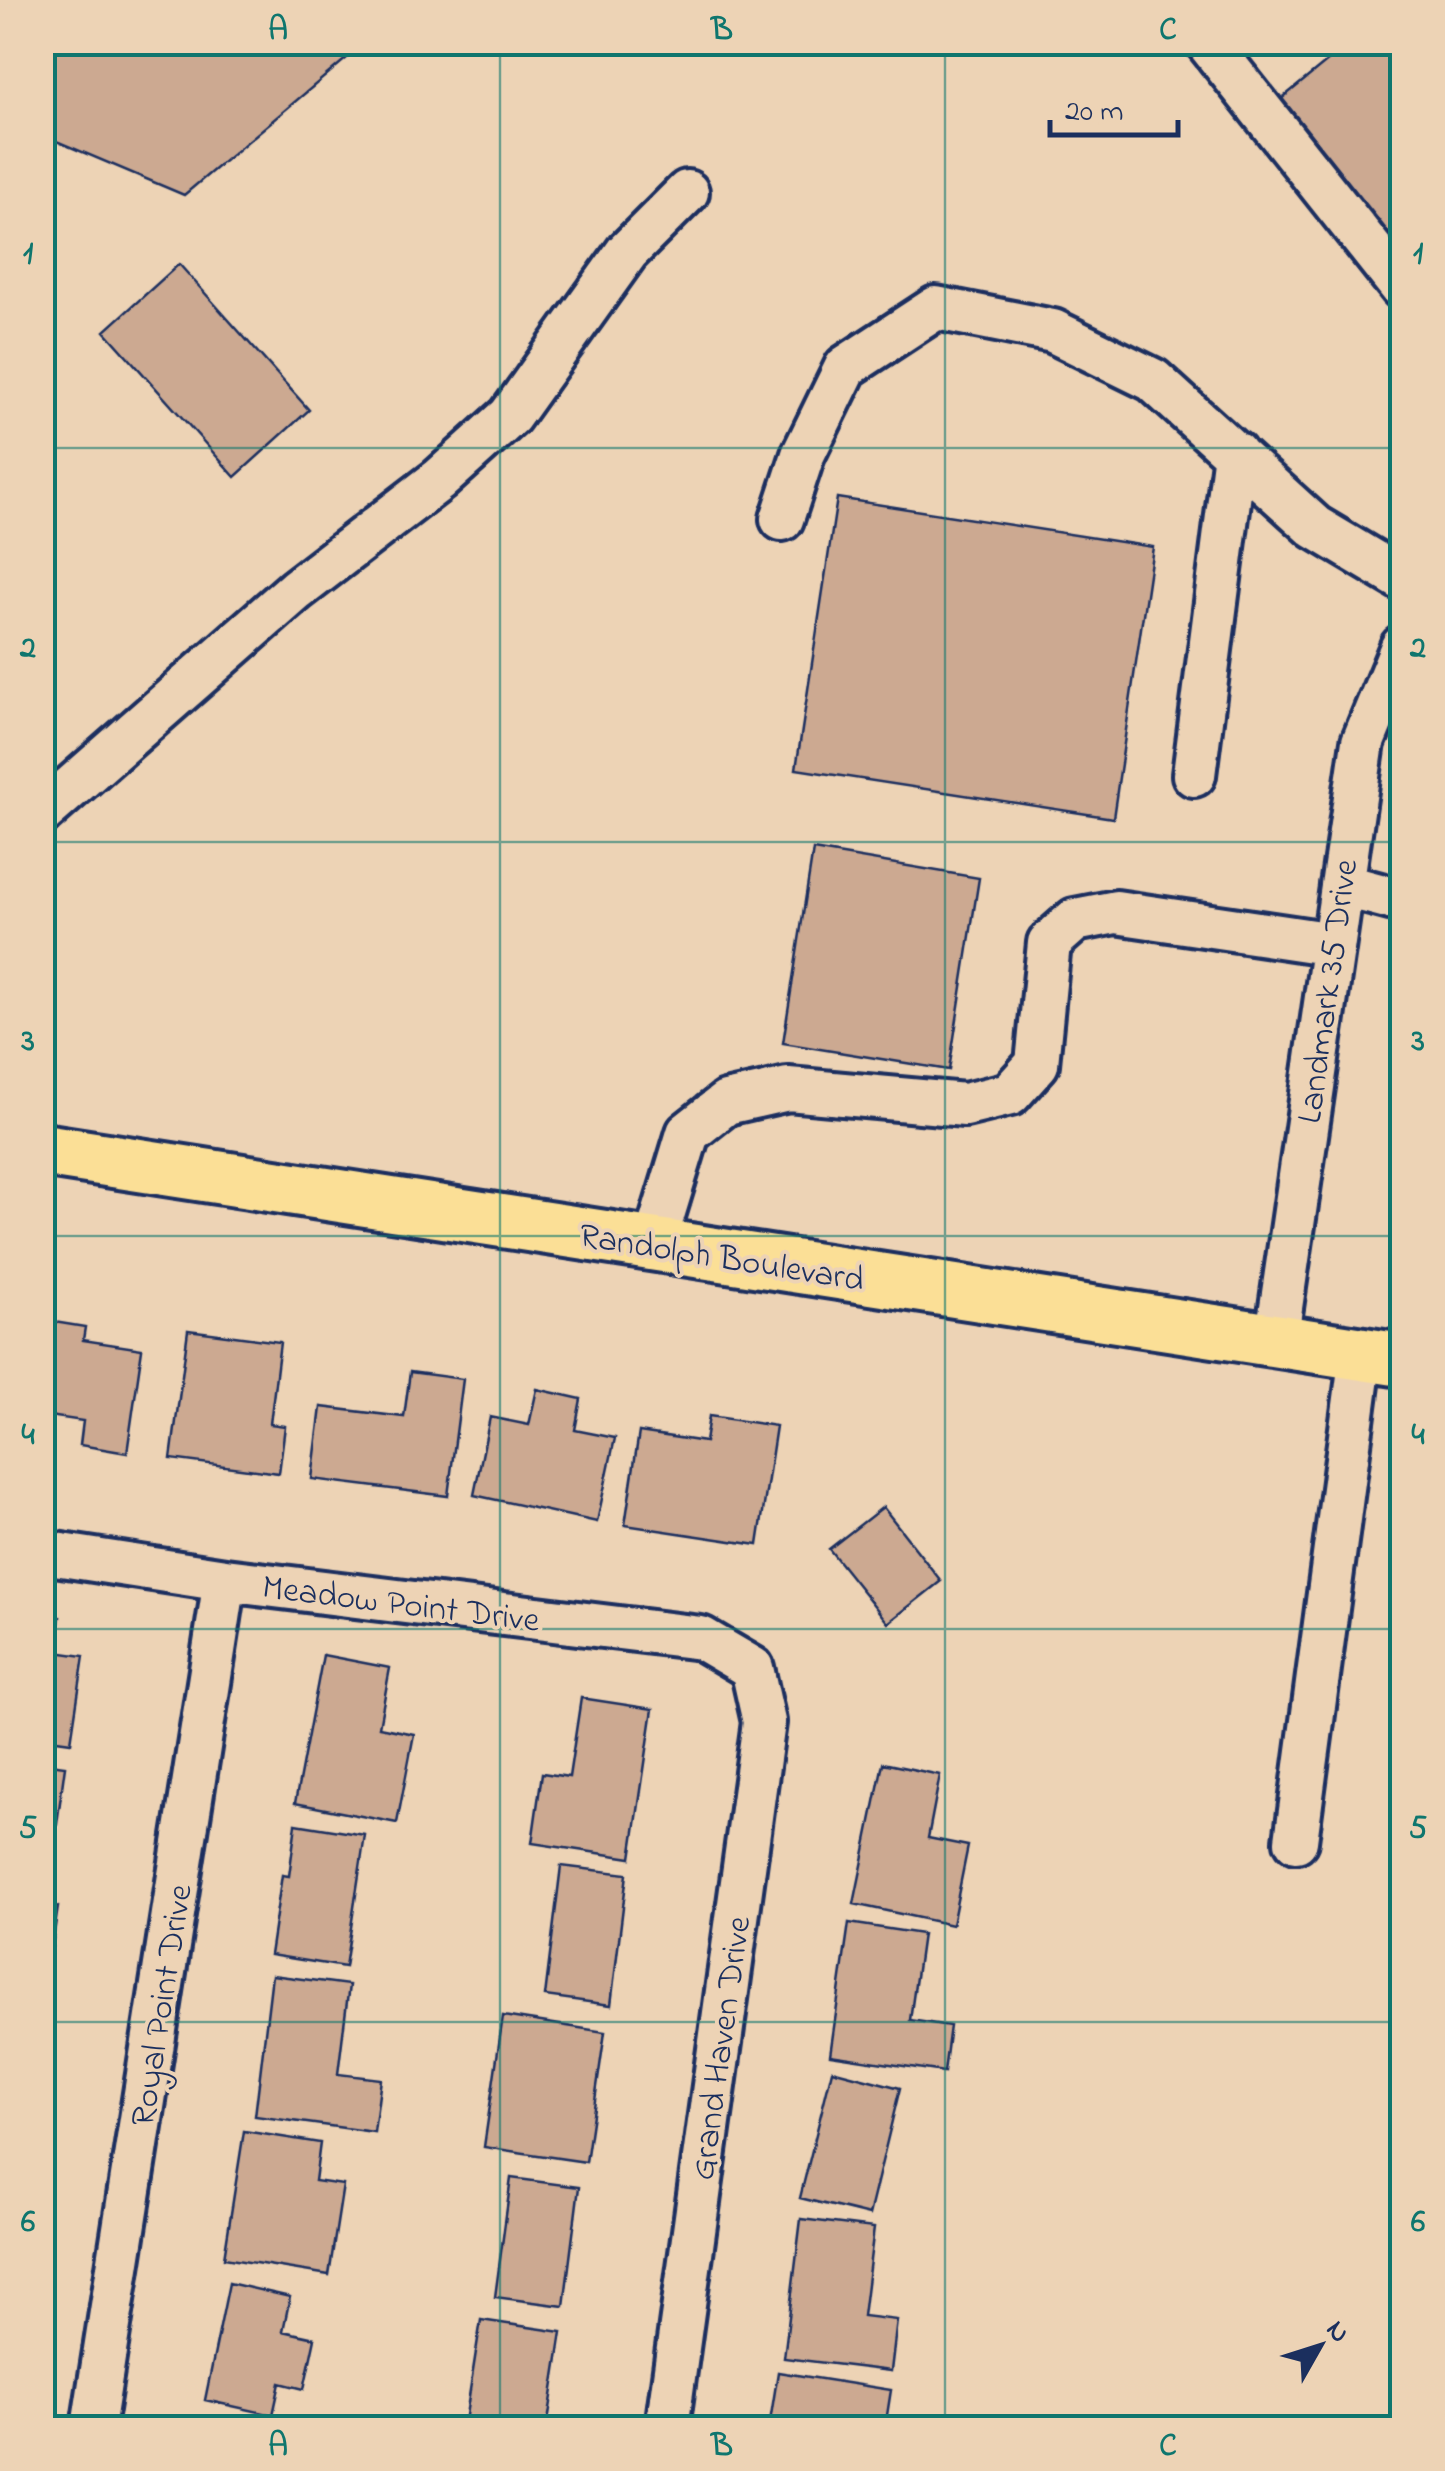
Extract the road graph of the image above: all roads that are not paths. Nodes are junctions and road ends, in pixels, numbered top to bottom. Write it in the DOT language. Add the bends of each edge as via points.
graph roads {
  1 [pos="1208,42"];
  2 [pos="687,192"];
  3 [pos="1402,288"];
  4 [pos="1235,454"];
  5 [pos="782,519"];
  6 [pos="1402,579"];
  7 [pos="1402,647"];
  8 [pos="1386,725"];
  9 [pos="1194,775"];
  10 [pos="42,814"];
  11 [pos="1342,885"];
  12 [pos="1402,901"];
  13 [pos="1333,944"];
  14 [pos="42,1150"];
  15 [pos="654,1246"];
  16 [pos="1276,1342"];
  17 [pos="1382,1357"];
  18 [pos="42,1552"];
  19 [pos="225,1580"];
  20 [pos="752,1668"];
  21 [pos="1296,1841"];
  22 [pos="93,2428"];
  23 [pos="666,2428"];
  1 -- 3 [label="street"];
  2 -- 10 [label="street" via="626,252 510,416 296,590"];
  4 -- 5 [label="street" via="1154,380 1053,330 936,308 846,368 803,455"];
  4 -- 6 [label="street" via="1316,527"];
  4 -- 9 [label="street"];
  7 -- 8 [label="street, Landmark 35 Drive"];
  8 -- 11 [label="street, Landmark 35 Drive" via="1362,742"];
  11 -- 12 [label="street"];
  11 -- 13 [label="street, Landmark 35 Drive"];
  13 -- 15 [label="street" via="1116,912 1076,920 1049,942 1037,1064 1010,1094 965,1106 788,1089 726,1104 688,1133"];
  13 -- 16 [label="street, Landmark 35 Drive"];
  14 -- 15 [label="main road, Randolph Boulevard"];
  15 -- 16 [label="main road, Randolph Boulevard"];
  16 -- 17 [label="main road, Randolph Boulevard"];
  17 -- 21 [label="street"];
  18 -- 19 [label="street, Meadow Point Drive"];
  19 -- 20 [label="street, Meadow Point Drive" via="701,1638"];
  19 -- 22 [label="street, Royal Point Drive"];
  20 -- 23 [label="street, Grand Haven Drive" via="764,1722"];
}
